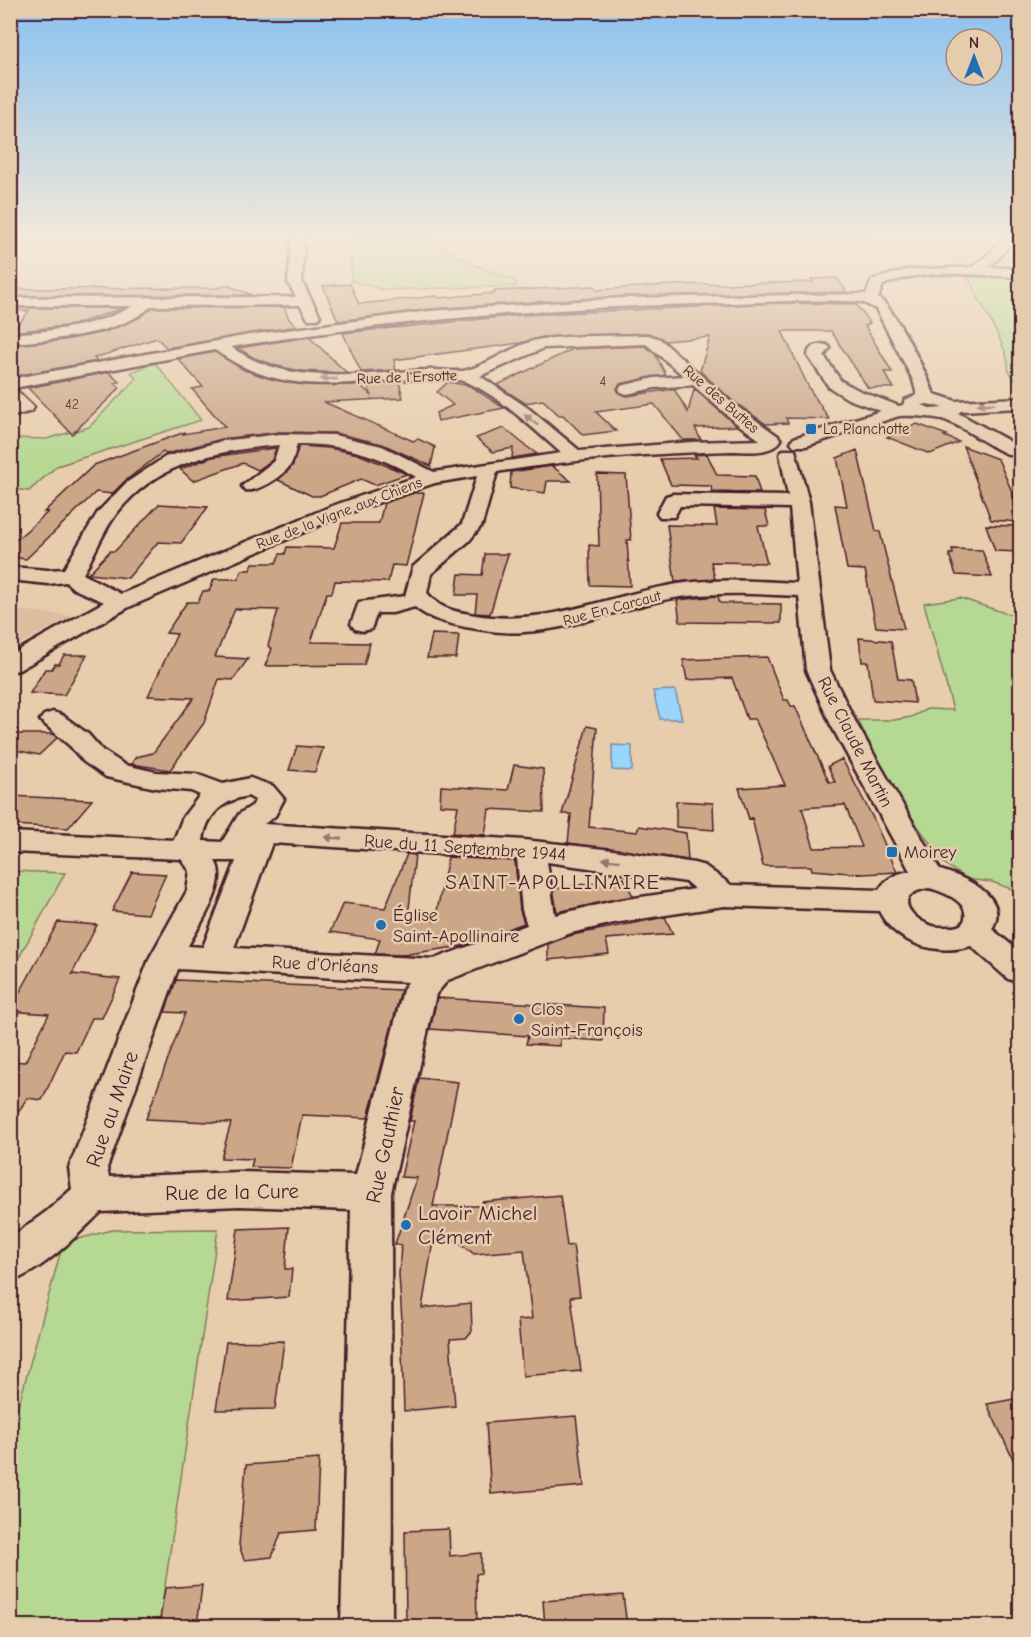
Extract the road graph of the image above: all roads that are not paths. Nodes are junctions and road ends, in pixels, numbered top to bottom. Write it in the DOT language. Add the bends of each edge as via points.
graph roads {
  1 [pos="128,313"];
  2 [pos="312,313"];
  3 [pos="452,313"];
  4 [pos="885,313"];
  5 [pos="323,330"];
  6 [pos="10,339"];
  7 [pos="219,346"];
  8 [pos="822,348"];
  9 [pos="468,376"];
  10 [pos="698,380"];
  11 [pos="10,384"];
  12 [pos="627,389"];
  13 [pos="10,392"];
  14 [pos="1020,403"];
  15 [pos="921,404"];
  16 [pos="949,410"];
  17 [pos="897,411"];
  18 [pos="10,412"];
  19 [pos="290,440"];
  20 [pos="782,445"];
  21 [pos="1020,453"];
  22 [pos="576,457"];
  23 [pos="489,468"];
  24 [pos="431,478"];
  25 [pos="252,486"];
  26 [pos="799,502"];
  27 [pos="667,513"];
  28 [pos="10,573"];
  29 [pos="71,575"];
  30 [pos="809,590"];
  31 [pos="421,599"];
  32 [pos="121,602"];
  33 [pos="363,624"];
  34 [pos="10,665"];
  35 [pos="53,720"];
  36 [pos="220,793"];
  37 [pos="248,833"];
  38 [pos="10,843"];
  39 [pos="190,850"];
  40 [pos="531,851"];
  41 [pos="929,878"];
  42 [pos="724,895"];
  43 [pos="890,901"];
  44 [pos="974,931"];
  45 [pos="544,932"];
  46 [pos="166,957"];
  47 [pos="214,959"];
  48 [pos="436,970"];
  49 [pos="1020,970"];
  50 [pos="371,1193"];
  51 [pos="92,1195"];
  52 [pos="10,1263"];
  53 [pos="366,1626"];
  1 -- 6 [label="street" via="58,334"];
  2 -- 5 [label="street"];
  3 -- 5 [label="street"];
  4 -- 15 [label="street" via="921,380"];
  5 -- 7 [label="street"];
  9 -- 7 [label="street, Rue de l'Ersotte, one-way" via="302,378 249,367"];
  7 -- 11 [label="street"];
  8 -- 17 [label="street" via="816,356 835,384"];
  9 -- 10 [label="street, Rue des Buttes" via="543,344 643,339 655,342"];
  22 -- 9 [label="street, Rue de l'Ersotte, one-way"];
  10 -- 12 [label="street"];
  10 -- 20 [label="street, Rue des Buttes" via="760,433"];
  13 -- 18 [label="street" via="26,406"];
  14 -- 16 [label="street, one-way"];
  15 -- 16 [label="street" via="939,400"];
  15 -- 17 [label="street"];
  16 -- 21 [label="street" via="993,441"];
  17 -- 20 [label="street"];
  19 -- 24 [label="street" via="359,445 400,460"];
  19 -- 25 [label="street" via="282,463"];
  19 -- 29 [label="street" via="206,450 159,467 110,509"];
  20 -- 22 [label="street, Rue de la Vigne aux Chiens" via="692,447"];
  20 -- 26 [label="street, Rue Claude Martin"];
  22 -- 23 [label="street, Rue de la Vigne aux Chiens"];
  23 -- 24 [label="street, Rue de la Vigne aux Chiens"];
  23 -- 31 [label="street" via="472,525 421,572 415,595"];
  24 -- 32 [label="street, Rue de la Vigne aux Chiens" via="339,510"];
  26 -- 27 [label="street" via="673,500"];
  26 -- 30 [label="street, Rue Claude Martin"];
  28 -- 29 [label="street"];
  29 -- 32 [label="street"];
  30 -- 31 [label="street, Rue En Carcaut" via="677,591 564,621 520,626 435,612"];
  30 -- 41 [label="street, Rue Claude Martin" via="818,670 844,726"];
  31 -- 33 [label="street" via="367,607"];
  32 -- 34 [label="street, Rue de la Vigne aux Chiens"];
  35 -- 36 [label="street" via="116,771 196,783"];
  36 -- 37 [label="street" via="250,787 270,799 265,810 249,821"];
  36 -- 39 [label="street" via="200,810 188,836"];
  37 -- 39 [label="street" via="241,832 232,852"];
  40 -- 37 [label="street, Rue du 11 Septembre 1944, one-way"];
  37 -- 47 [label="street" via="259,840"];
  38 -- 39 [label="street"];
  39 -- 46 [label="street, Rue au Maire" via="205,869 202,891"];
  42 -- 40 [label="street, Rue du 11 Septembre 1944, one-way" via="694,873"];
  40 -- 45 [label="street"];
  41 -- 43 [label="street" via="906,881 892,893"];
  41 -- 44 [label="street" via="952,884 971,896 981,915"];
  42 -- 43 [label="street"];
  42 -- 45 [label="street" via="614,912"];
  43 -- 44 [label="street" via="899,920 922,935 951,939"];
  44 -- 49 [label="street"];
  45 -- 48 [label="street"];
  46 -- 47 [label="street, Rue d'Orléans"];
  46 -- 51 [label="street, Rue au Maire" via="88,1168"];
  47 -- 48 [label="street, Rue d'Orléans"];
  48 -- 50 [label="street, Rue Gauthier" via="420,990"];
  50 -- 51 [label="street, Rue de la Cure" via="239,1189"];
  50 -- 53 [label="street, Rue Gauthier"];
  51 -- 52 [label="street"];
}
